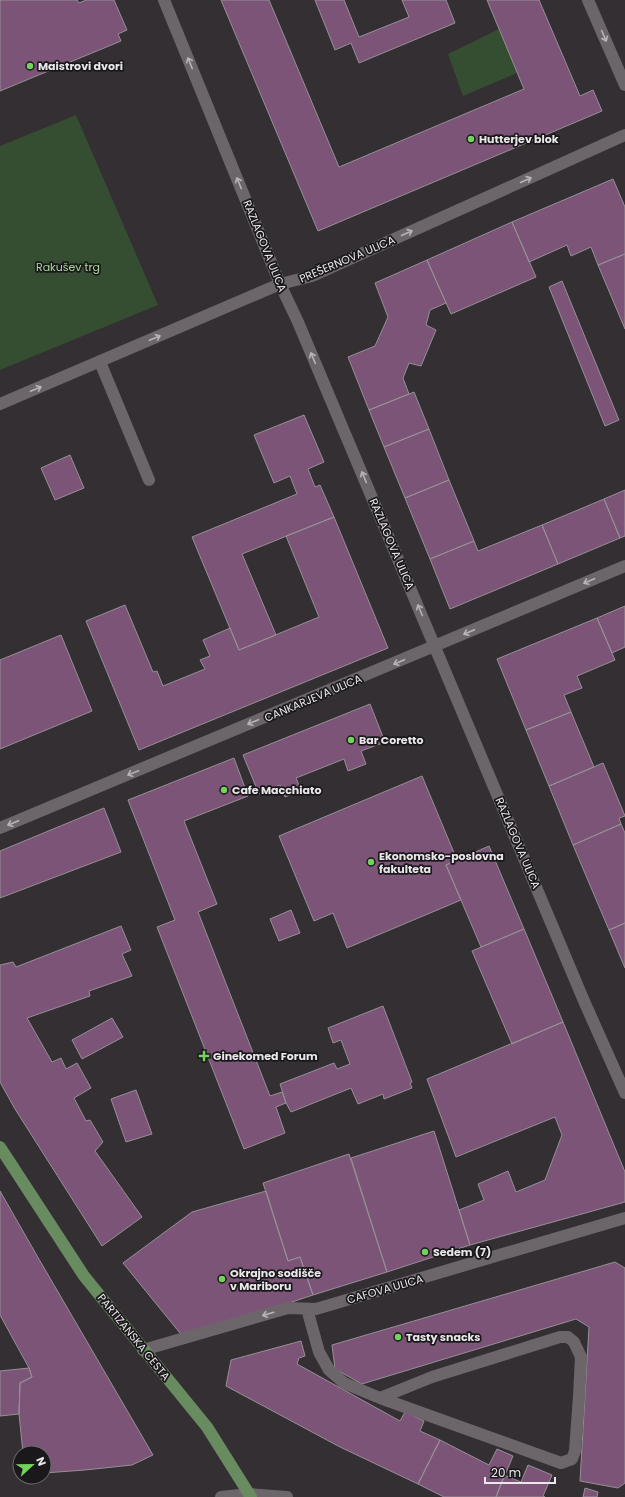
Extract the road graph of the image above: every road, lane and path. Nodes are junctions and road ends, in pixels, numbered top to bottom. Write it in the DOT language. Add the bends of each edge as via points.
graph roads {
  1 [pos="164,0"];
  2 [pos="588,0"];
  3 [pos="625,85"];
  4 [pos="625,135"];
  5 [pos="280,284"];
  6 [pos="100,362"];
  7 [pos="0,404"];
  8 [pos="149,480"];
  9 [pos="625,566"];
  10 [pos="434,646"];
  11 [pos="0,828"];
  12 [pos="624,1089"];
  13 [pos="0,1147"];
  14 [pos="625,1218"];
  15 [pos="307,1309"];
  16 [pos="143,1350"];
  17 [pos="380,1398"];
  18 [pos="250,1496"];
  19 [pos="221,1497"];
  20 [pos="287,1497"];
  5 -- 1 [label="street, RAZLAGOVA ULICA, one-way"];
  2 -- 3 [label="street, one-way"];
  5 -- 4 [label="street, PREŠERNOVA ULICA, one-way" via="312,276"];
  6 -- 5 [label="street, PREŠERNOVA ULICA, one-way"];
  10 -- 5 [label="street, RAZLAGOVA ULICA, one-way"];
  7 -- 6 [label="street, PREŠERNOVA ULICA, one-way"];
  6 -- 8 [label="street"];
  9 -- 10 [label="street, CANKARJEVA ULICA, one-way"];
  10 -- 11 [label="street, CANKARJEVA ULICA, one-way"];
  10 -- 12 [label="street, RAZLAGOVA ULICA" via="584,1001"];
  13 -- 16 [label="main road, PARTIZANSKA CESTA" via="84,1276"];
  14 -- 15 [label="street, CAFOVA ULICA" via="316,1309"];
  15 -- 16 [label="street, CAFOVA ULICA, one-way" via="288,1308"];
  15 -- 17 [label="street" via="320,1352 329,1370 344,1383"];
  16 -- 18 [label="main road, PARTIZANSKA CESTA" via="207,1427"];
  17 -- 17 [label="street" via="432,1377 560,1337 568,1337 574,1342 581,1357 575,1451 572,1458 561,1464"];
  18 -- 19 [label="street"];
  18 -- 20 [label="street"];
}
